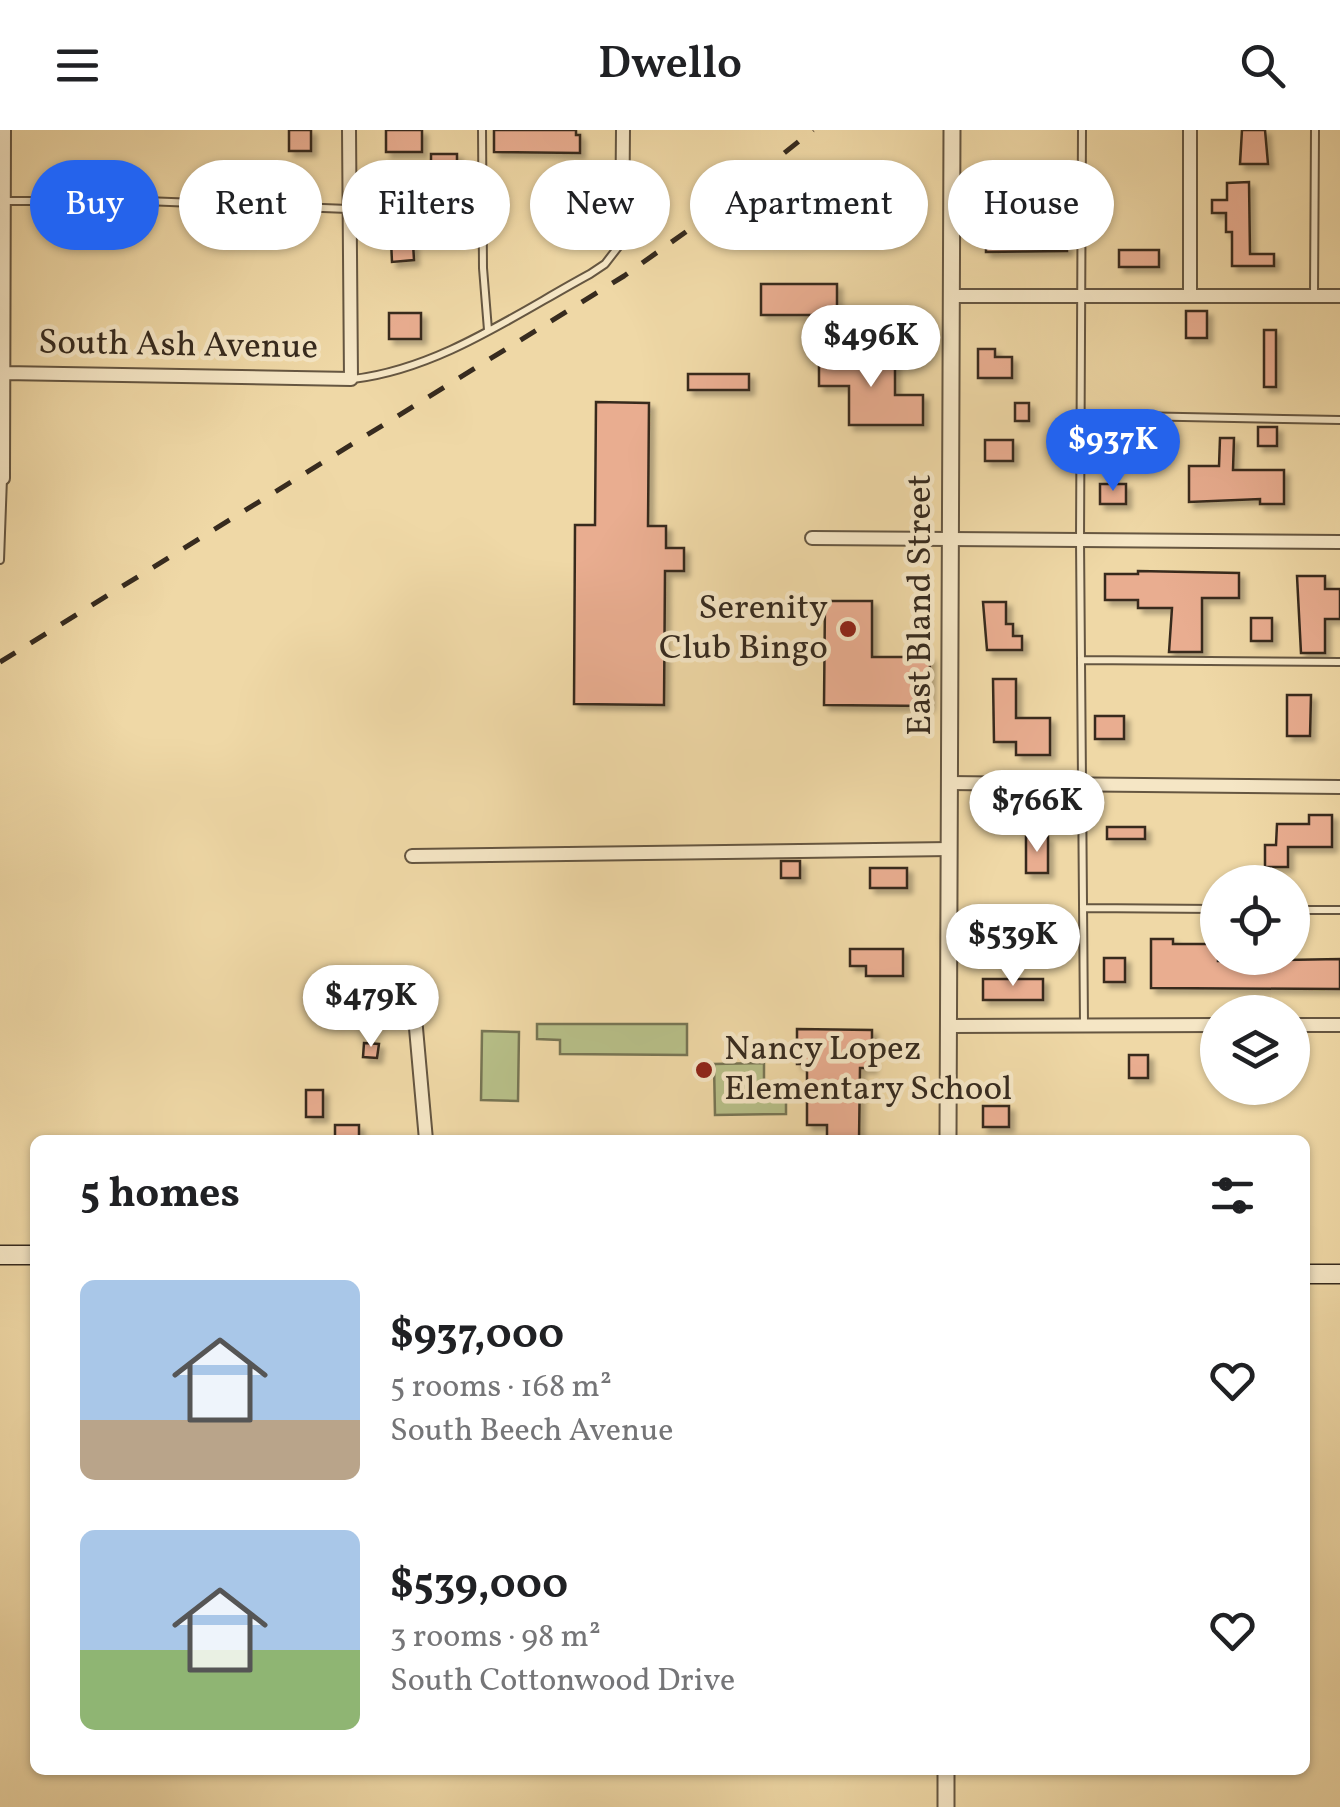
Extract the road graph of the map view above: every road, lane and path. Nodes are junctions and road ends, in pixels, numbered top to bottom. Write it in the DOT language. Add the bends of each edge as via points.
graph roads {
  1 [pos="4,130"];
  2 [pos="348,130"];
  3 [pos="482,130"];
  4 [pos="623,130"];
  5 [pos="952,130"];
  6 [pos="1082,130"];
  7 [pos="1190,130"];
  8 [pos="1315,130"];
  9 [pos="349,160"];
  10 [pos="623,160"];
  11 [pos="4,200"];
  12 [pos="342,209"];
  13 [pos="350,250"];
  14 [pos="615,250"];
  15 [pos="2,271"];
  16 [pos="953,296"];
  17 [pos="1082,296"];
  18 [pos="1190,296"];
  19 [pos="1314,296"];
  20 [pos="1340,296"];
  21 [pos="488,330"];
  22 [pos="4,373"];
  23 [pos="352,379"];
  24 [pos="1081,415"];
  25 [pos="1340,420"];
  26 [pos="2,479"];
  27 [pos="812,538"];
  28 [pos="951,539"];
  29 [pos="1080,540"];
  30 [pos="1340,542"];
  31 [pos="0,560"];
  32 [pos="1081,660"];
  33 [pos="1340,662"];
  34 [pos="950,782"];
  35 [pos="1082,784"];
  36 [pos="1340,786"];
  37 [pos="950,849"];
  38 [pos="412,856"];
  39 [pos="1083,908"];
  40 [pos="1200,909"];
  41 [pos="1310,910"];
  42 [pos="1340,910"];
  43 [pos="415,1017"];
  44 [pos="1310,1025"];
  45 [pos="1340,1025"];
  46 [pos="949,1026"];
  47 [pos="1084,1026"];
  48 [pos="1200,1026"];
  49 [pos="426,1135"];
  50 [pos="948,1135"];
  51 [pos="0,1254"];
  52 [pos="30,1255"];
  53 [pos="1310,1274"];
  54 [pos="1340,1274"];
  55 [pos="946,1775"];
  56 [pos="946,1807"];
  1 -- 11 [label="street"];
  2 -- 9 [label="street"];
  3 -- 21 [label="lane"];
  4 -- 10 [label="street"];
  5 -- 16 [label="street, East Bland Street"];
  6 -- 17 [label="lane"];
  7 -- 18 [label="street"];
  8 -- 19 [label="lane"];
  11 -- 12 [label="lane"];
  11 -- 15 [label="street"];
  13 -- 23 [label="street"];
  14 -- 21 [label="lane" via="590,274"];
  15 -- 22 [label="street"];
  16 -- 17 [label="street"];
  16 -- 28 [label="street, East Bland Street"];
  17 -- 18 [label="street"];
  17 -- 24 [label="lane"];
  18 -- 19 [label="street"];
  19 -- 20 [label="street"];
  21 -- 23 [label="lane" via="418,364"];
  22 -- 23 [label="street, South Ash Avenue"];
  22 -- 26 [label="street"];
  24 -- 25 [label="lane"];
  24 -- 29 [label="lane"];
  26 -- 31 [label="lane"];
  27 -- 28 [label="street"];
  28 -- 29 [label="street"];
  28 -- 34 [label="street, East Bland Street"];
  29 -- 30 [label="street"];
  29 -- 32 [label="lane"];
  32 -- 33 [label="lane"];
  32 -- 35 [label="lane"];
  34 -- 35 [label="street"];
  34 -- 37 [label="street, East Bland Street"];
  35 -- 36 [label="street"];
  35 -- 39 [label="lane"];
  37 -- 38 [label="street"];
  37 -- 46 [label="street, East Bland Street"];
  39 -- 40 [label="lane"];
  39 -- 47 [label="lane"];
  41 -- 42 [label="lane"];
  43 -- 49 [label="street"];
  44 -- 45 [label="street"];
  46 -- 47 [label="street"];
  46 -- 50 [label="street, East Bland Street"];
  47 -- 48 [label="street"];
  51 -- 52 [label="main road"];
  53 -- 54 [label="main road"];
  55 -- 56 [label="street"];
}
